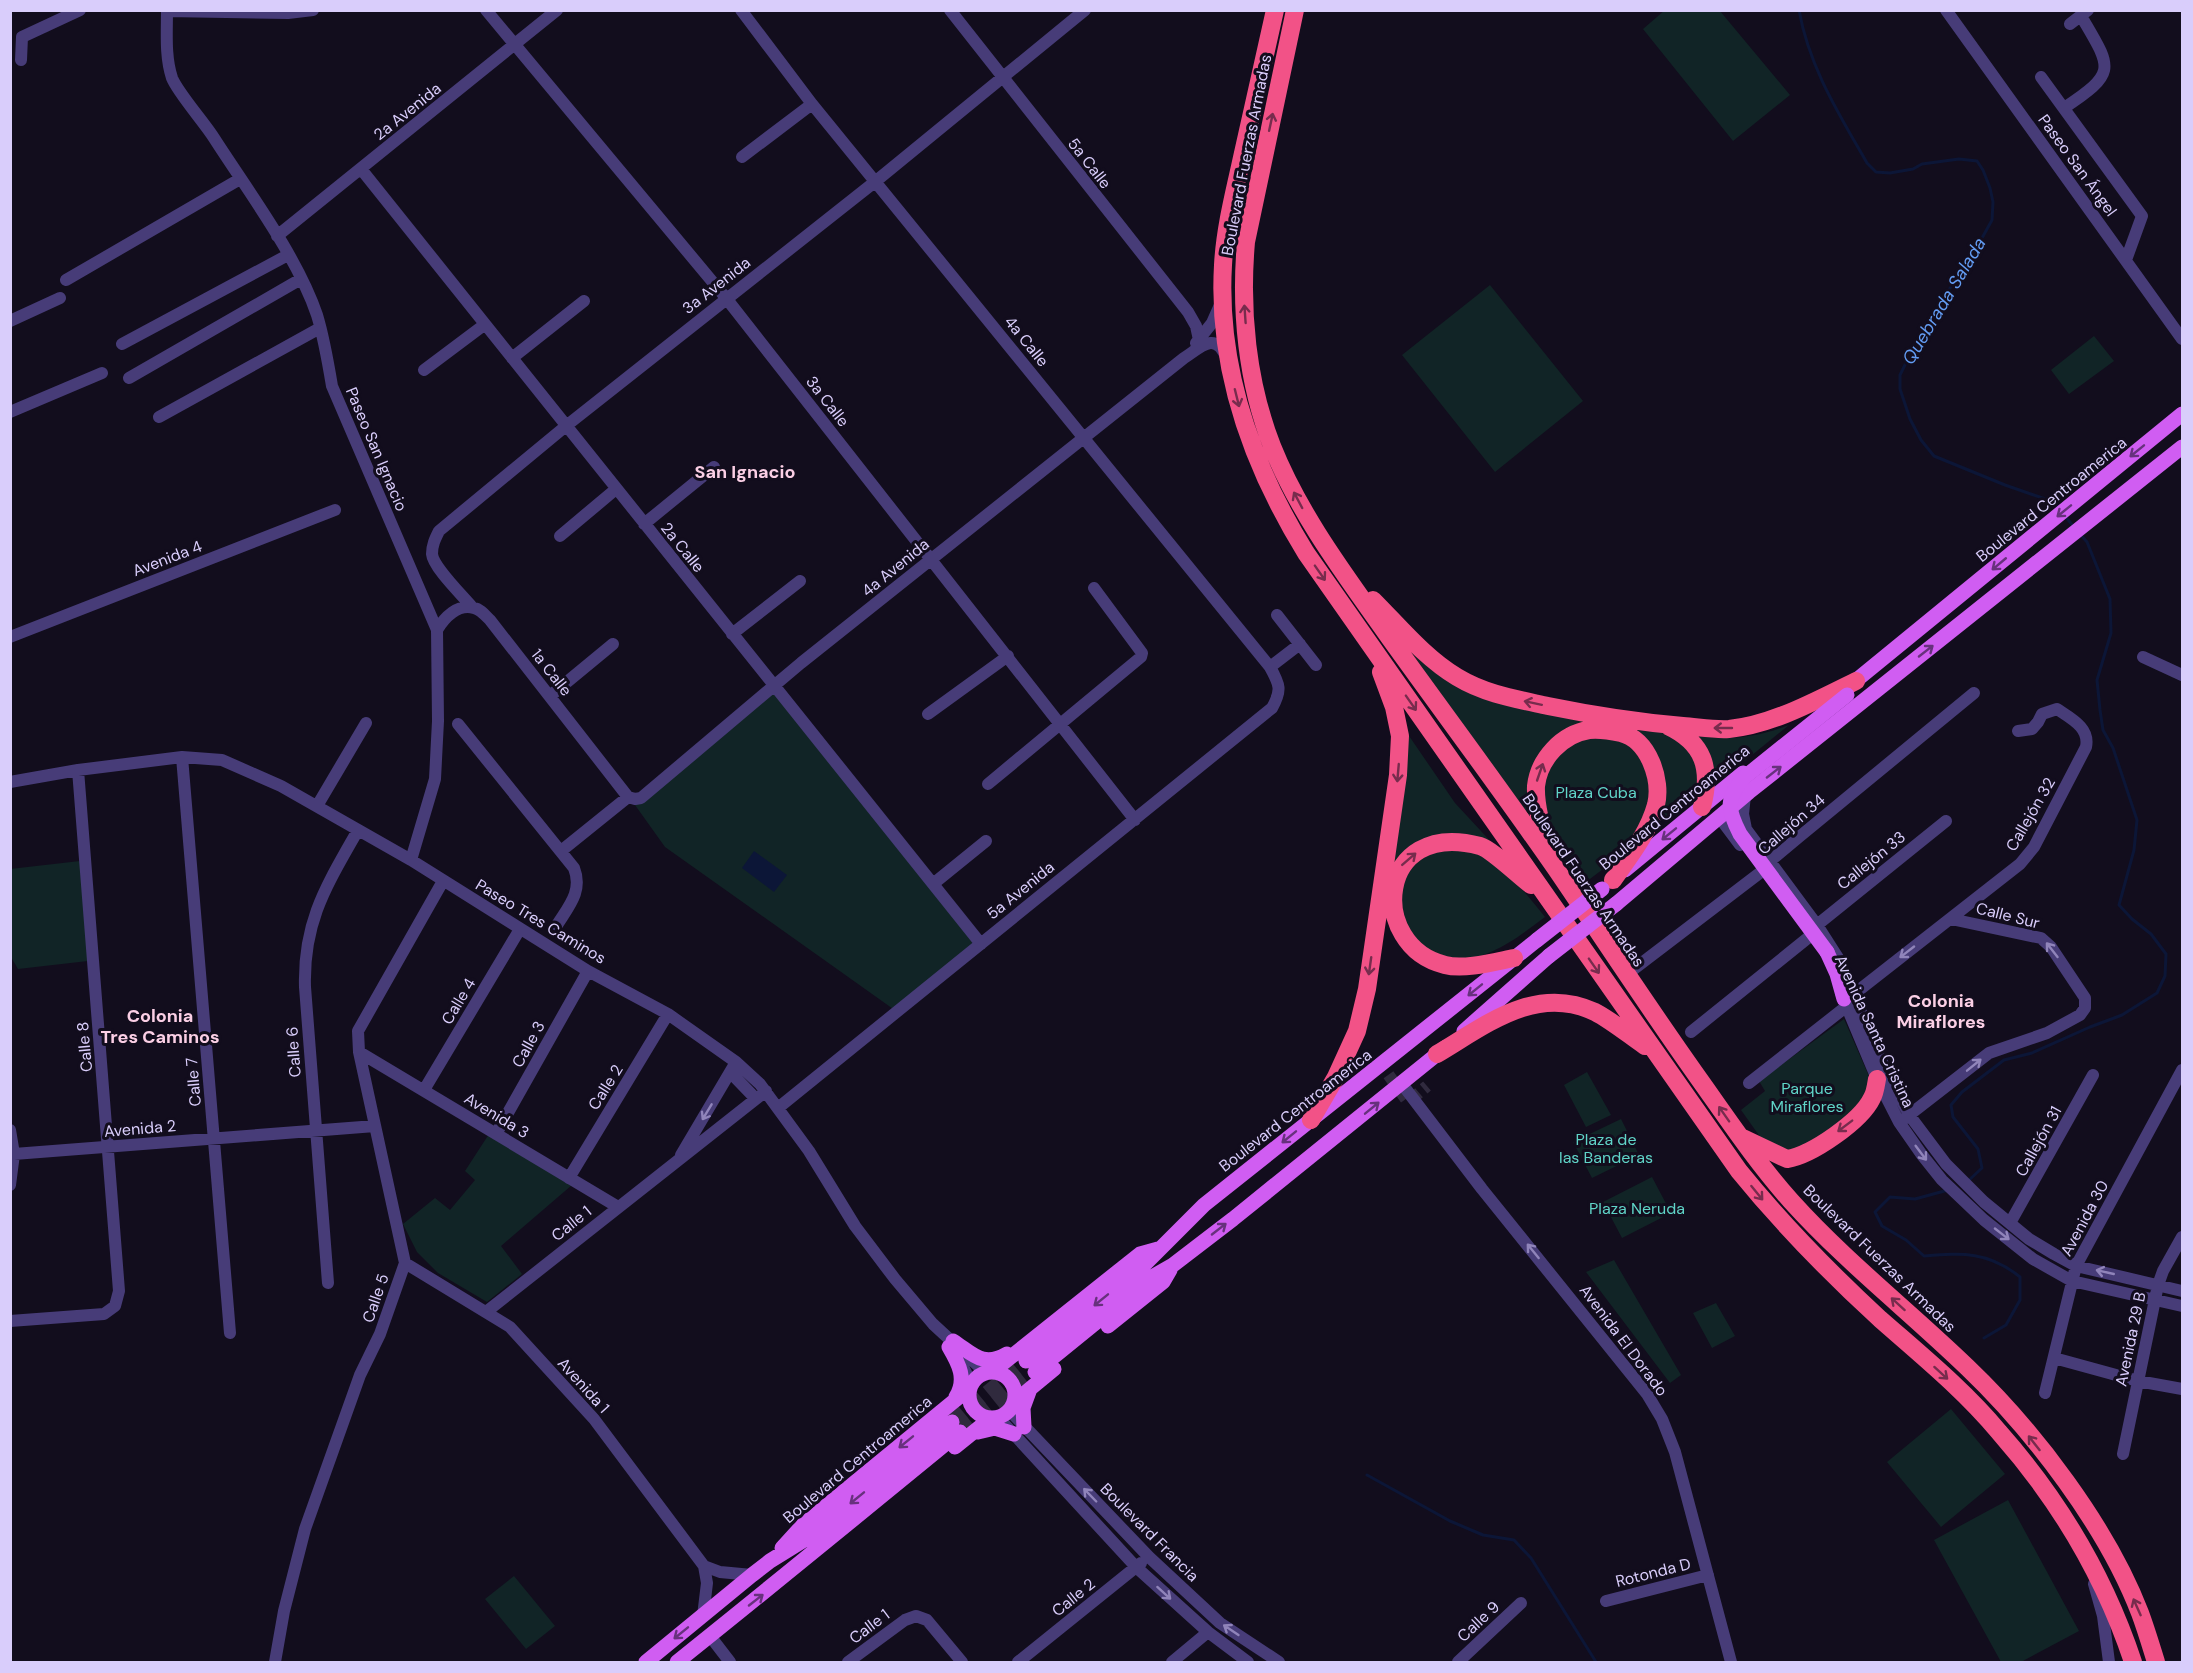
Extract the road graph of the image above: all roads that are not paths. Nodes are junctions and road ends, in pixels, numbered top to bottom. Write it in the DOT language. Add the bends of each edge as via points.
graph roads {
  1 [pos="80,10"];
  2 [pos="313,10"];
  3 [pos="486,10"];
  4 [pos="557,10"];
  5 [pos="741,10"];
  6 [pos="950,10"];
  7 [pos="1085,10"];
  8 [pos="1275,10"];
  9 [pos="1297,10"];
  10 [pos="1946,10"];
  11 [pos="167,11"];
  12 [pos="2084,13"];
  13 [pos="2070,24"];
  14 [pos="513,45"];
  15 [pos="21,60"];
  16 [pos="2041,76"];
  17 [pos="1003,78"];
  18 [pos="812,104"];
  19 [pos="2064,108"];
  20 [pos="742,157"];
  21 [pos="361,169"];
  22 [pos="240,179"];
  23 [pos="876,181"];
  24 [pos="277,236"];
  25 [pos="288,255"];
  26 [pos="2126,260"];
  27 [pos="301,279"];
  28 [pos="66,280"];
  29 [pos="1222,297"];
  30 [pos="60,298"];
  31 [pos="726,298"];
  32 [pos="584,301"];
  33 [pos="10,321"];
  34 [pos="484,325"];
  35 [pos="320,328"];
  36 [pos="2182,339"];
  37 [pos="1199,340"];
  38 [pos="122,344"];
  39 [pos="512,358"];
  40 [pos="1184,358"];
  41 [pos="1230,367"];
  42 [pos="424,370"];
  43 [pos="102,373"];
  44 [pos="129,378"];
  45 [pos="10,412"];
  46 [pos="2182,414"];
  47 [pos="159,417"];
  48 [pos="566,426"];
  49 [pos="1083,438"];
  50 [pos="2182,447"];
  51 [pos="714,466"];
  52 [pos="616,489"];
  53 [pos="335,510"];
  54 [pos="644,524"];
  55 [pos="560,536"];
  56 [pos="931,558"];
  57 [pos="1340,568"];
  58 [pos="800,581"];
  59 [pos="1094,588"];
  60 [pos="472,606"];
  61 [pos="1277,615"];
  62 [pos="437,630"];
  63 [pos="732,634"];
  64 [pos="10,637"];
  65 [pos="1366,637"];
  66 [pos="613,644"];
  67 [pos="1300,644"];
  68 [pos="1008,656"];
  69 [pos="2143,657"];
  70 [pos="1316,665"];
  71 [pos="1270,667"];
  72 [pos="2182,675"];
  73 [pos="774,687"];
  74 [pos="1851,688"];
  75 [pos="1974,693"];
  76 [pos="1279,695"];
  77 [pos="550,696"];
  78 [pos="928,714"];
  79 [pos="366,723"];
  80 [pos="458,724"];
  81 [pos="1061,724"];
  82 [pos="1663,724"];
  83 [pos="2018,731"];
  84 [pos="182,757"];
  85 [pos="78,770"];
  86 [pos="10,782"];
  87 [pos="988,784"];
  88 [pos="1745,795"];
  89 [pos="628,797"];
  90 [pos="317,806"];
  91 [pos="1702,807"];
  92 [pos="1719,817"];
  93 [pos="1135,820"];
  94 [pos="1946,821"];
  95 [pos="358,830"];
  96 [pos="986,841"];
  97 [pos="561,852"];
  98 [pos="411,860"];
  99 [pos="1770,861"];
  100 [pos="1555,869"];
  101 [pos="1761,872"];
  102 [pos="443,881"];
  103 [pos="933,884"];
  104 [pos="1607,885"];
  105 [pos="1544,894"];
  106 [pos="1951,919"];
  107 [pos="557,925"];
  108 [pos="1817,926"];
  109 [pos="520,929"];
  110 [pos="1809,937"];
  111 [pos="981,944"];
  112 [pos="1514,958"];
  113 [pos="588,971"];
  114 [pos="1626,975"];
  115 [pos="1849,1000"];
  116 [pos="669,1014"];
  117 [pos="1691,1032"];
  118 [pos="360,1052"];
  119 [pos="1437,1054"];
  120 [pos="1658,1056"];
  121 [pos="733,1067"];
  122 [pos="2182,1070"];
  123 [pos="2093,1075"];
  124 [pos="1882,1077"];
  125 [pos="1749,1083"];
  126 [pos="1402,1084"];
  127 [pos="424,1090"];
  128 [pos="761,1095"];
  129 [pos="778,1108"];
  130 [pos="1311,1119"];
  131 [pos="1905,1119"];
  132 [pos="375,1126"];
  133 [pos="10,1130"];
  134 [pos="315,1130"];
  135 [pos="496,1134"];
  136 [pos="1740,1137"];
  137 [pos="214,1138"];
  138 [pos="109,1147"];
  139 [pos="14,1154"];
  140 [pos="677,1161"];
  141 [pos="569,1178"];
  142 [pos="10,1185"];
  143 [pos="618,1207"];
  144 [pos="2010,1223"];
  145 [pos="2182,1237"];
  146 [pos="1161,1248"];
  147 [pos="405,1263"];
  148 [pos="1173,1265"];
  149 [pos="2076,1266"];
  150 [pos="2072,1281"];
  151 [pos="328,1283"];
  152 [pos="2158,1285"];
  153 [pos="2182,1291"];
  154 [pos="2155,1300"];
  155 [pos="2182,1306"];
  156 [pos="486,1312"];
  157 [pos="10,1321"];
  158 [pos="230,1333"];
  159 [pos="1037,1335"];
  160 [pos="951,1344"];
  161 [pos="2054,1358"];
  162 [pos="989,1372"];
  163 [pos="2138,1381"];
  164 [pos="971,1386"];
  165 [pos="1030,1388"];
  166 [pos="2182,1389"];
  167 [pos="2046,1393"];
  168 [pos="951,1405"];
  169 [pos="1003,1412"];
  170 [pos="961,1429"];
  171 [pos="1019,1430"];
  172 [pos="2123,1454"];
  173 [pos="2083,1546"];
  174 [pos="1149,1557"];
  175 [pos="770,1561"];
  176 [pos="704,1566"];
  177 [pos="1136,1567"];
  178 [pos="752,1575"];
  179 [pos="1708,1575"];
  180 [pos="1606,1601"];
  181 [pos="1521,1603"];
  182 [pos="703,1616"];
  183 [pos="1208,1632"];
  184 [pos="710,1636"];
  185 [pos="275,1662"];
  186 [pos="646,1662"];
  187 [pos="677,1662"];
  188 [pos="730,1662"];
  189 [pos="848,1662"];
  190 [pos="962,1662"];
  191 [pos="1018,1662"];
  192 [pos="1172,1662"];
  193 [pos="1248,1662"];
  194 [pos="1279,1662"];
  195 [pos="1458,1662"];
  196 [pos="1731,1662"];
  197 [pos="2109,1662"];
  198 [pos="2133,1662"];
  199 [pos="2156,1662"];
  1 -- 15 [label="street" via="22,38"];
  2 -- 11 [label="street"];
  3 -- 14 [label="street, 3a Calle"];
  4 -- 14 [label="street, 2a Avenida"];
  5 -- 18 [label="street, 4a Calle"];
  6 -- 17 [label="street, 5a Calle"];
  7 -- 17 [label="street, 3a Avenida"];
  8 -- 29 [label="highway, Boulevard Fuerzas Armadas" via="1225,235"];
  57 -- 9 [label="highway, Boulevard Fuerzas Armadas, one-way" via="1302,509 1272,445 1256,394 1246,337 1246,242"];
  10 -- 26 [label="street, Paseo San Ángel"];
  11 -- 22 [label="street, Paseo San Ignacio" via="167,56 173,80"];
  12 -- 13 [label="street"];
  12 -- 19 [label="street" via="2103,54 2104,71 2093,88"];
  14 -- 21 [label="street, 2a Avenida"];
  14 -- 31 [label="street, 3a Calle"];
  16 -- 19 [label="street"];
  17 -- 23 [label="street, 3a Avenida"];
  17 -- 37 [label="street, 5a Calle" via="1188,312"];
  18 -- 20 [label="street"];
  18 -- 23 [label="street, 4a Calle"];
  19 -- 26 [label="street" via="2142,216"];
  21 -- 24 [label="street, 2a Avenida"];
  21 -- 34 [label="street, 2a Calle"];
  22 -- 24 [label="street, Paseo San Ignacio"];
  22 -- 28 [label="street"];
  23 -- 31 [label="street, 3a Avenida"];
  23 -- 49 [label="street, 4a Calle"];
  24 -- 25 [label="street, Paseo San Ignacio"];
  25 -- 27 [label="street, Paseo San Ignacio"];
  25 -- 38 [label="street"];
  26 -- 36 [label="street, Paseo San Ángel"];
  27 -- 35 [label="street, Paseo San Ignacio"];
  27 -- 44 [label="street"];
  29 -- 37 [label="street, 4a Avenida" via="1212,323"];
  29 -- 41 [label="highway, Boulevard Fuerzas Armadas"];
  30 -- 33 [label="street"];
  31 -- 48 [label="street, 3a Avenida"];
  31 -- 56 [label="street, 3a Calle"];
  32 -- 39 [label="street"];
  34 -- 39 [label="street, 2a Calle"];
  34 -- 42 [label="street"];
  35 -- 47 [label="street"];
  35 -- 62 [label="street, Paseo San Ignacio" via="332,386"];
  37 -- 40 [label="street, 4a Avenida"];
  39 -- 48 [label="street, 2a Calle"];
  40 -- 41 [label="street, 4a Avenida" via="1208,342 1215,343"];
  40 -- 49 [label="street, 4a Avenida"];
  41 -- 65 [label="highway, Boulevard Fuerzas Armadas, one-way" via="1247,435 1275,500 1306,553"];
  43 -- 45 [label="street"];
  46 -- 74 [label="main road, Boulevard Centroamerica, one-way"];
  48 -- 52 [label="street, 2a Calle"];
  48 -- 60 [label="street, 3a Avenida" via="439,531 432,556"];
  49 -- 56 [label="street, 4a Avenida"];
  49 -- 71 [label="street, 4a Calle"];
  88 -- 50 [label="main road, Boulevard Centroamerica, one-way"];
  51 -- 54 [label="street"];
  52 -- 54 [label="street, 2a Calle"];
  52 -- 55 [label="street"];
  53 -- 64 [label="street, Avenida 4"];
  54 -- 63 [label="street, 2a Calle"];
  56 -- 68 [label="street, 3a Calle"];
  56 -- 73 [label="street, 4a Avenida"];
  82 -- 57 [label="highway, one-way" via="1590,715 1481,689 1438,663"];
  57 -- 100 [label="highway, Boulevard Fuerzas Armadas"];
  58 -- 63 [label="street"];
  59 -- 81 [label="street" via="1142,655"];
  60 -- 62 [label="street" via="451,614"];
  60 -- 77 [label="street, 1a Calle" via="490,620"];
  61 -- 67 [label="street"];
  62 -- 98 [label="street, Paseo San Ignacio" via="435,779"];
  63 -- 73 [label="street, 2a Calle"];
  65 -- 105 [label="highway, Boulevard Fuerzas Armadas, one-way"];
  65 -- 130 [label="highway, one-way" via="1394,707 1400,736 1398,775 1357,1031"];
  66 -- 77 [label="street"];
  67 -- 70 [label="street"];
  67 -- 71 [label="street"];
  68 -- 78 [label="street"];
  68 -- 81 [label="street, 3a Calle"];
  69 -- 72 [label="street"];
  71 -- 76 [label="street, 4a Calle" via="1278,681"];
  73 -- 89 [label="street, 4a Avenida" via="641,798"];
  73 -- 103 [label="street, 2a Calle"];
  74 -- 82 [label="highway, one-way" via="1768,720 1728,729"];
  74 -- 91 [label="main road, Boulevard Centroamerica"];
  74 -- 115 [label="main road, bridge" via="1732,789 1729,804 1740,834 1827,952"];
  75 -- 99 [label="street, Callejón 34"];
  76 -- 93 [label="street, 5a Avenida" via="1272,708"];
  77 -- 89 [label="street, 1a Calle"];
  79 -- 90 [label="street"];
  80 -- 97 [label="street"];
  81 -- 87 [label="street"];
  81 -- 93 [label="street, 3a Calle"];
  82 -- 91 [label="highway" via="1682,733 1705,766 1707,787"];
  83 -- 106 [label="street, Callejón 32" via="2032,729 2042,714 2057,709 2084,729 2088,739 2034,847 2020,864"];
  84 -- 85 [label="street, Paseo Tres Caminos"];
  84 -- 90 [label="street, Paseo Tres Caminos" via="222,760"];
  84 -- 137 [label="street, Calle 7"];
  85 -- 86 [label="street, Paseo Tres Caminos"];
  85 -- 138 [label="street, Calle 8"];
  88 -- 92 [label="main road, Boulevard Centroamerica"];
  88 -- 99 [label="street, Avenida Santa Cristina" via="1746,829"];
  89 -- 97 [label="street, 4a Avenida"];
  90 -- 95 [label="street, Paseo Tres Caminos"];
  91 -- 104 [label="main road, Boulevard Centroamerica, one-way"];
  92 -- 101 [label="street, Avenida Santa Cristina"];
  92 -- 119 [label="main road, Boulevard Centroamerica, bridge"];
  93 -- 111 [label="street, 5a Avenida"];
  94 -- 108 [label="street, Callejón 33"];
  95 -- 98 [label="street, Paseo Tres Caminos"];
  95 -- 134 [label="street, Calle 6" via="316,910 305,949 304,987"];
  96 -- 103 [label="street"];
  97 -- 107 [label="street" via="574,868 579,883"];
  98 -- 102 [label="street, Paseo Tres Caminos"];
  99 -- 101 [label="street, Callejón 34"];
  99 -- 108 [label="street, Avenida Santa Cristina"];
  100 -- 104 [label="highway, one-way" via="1536,799 1540,768 1549,753 1578,733 1622,733 1640,747 1655,770 1656,804 1639,843"];
  100 -- 114 [label="highway, Boulevard Fuerzas Armadas"];
  101 -- 110 [label="street, Avenida Santa Cristina"];
  101 -- 114 [label="street, Callejón 34"];
  102 -- 109 [label="street, Paseo Tres Caminos"];
  102 -- 118 [label="street, Calle 5" via="358,1031"];
  103 -- 111 [label="street, 2a Calle"];
  104 -- 112 [label="main road, Boulevard Centroamerica, bridge"];
  112 -- 105 [label="highway, one-way" via="1446,966 1416,952 1395,915 1392,894 1401,867 1410,857 1437,842 1482,846"];
  105 -- 120 [label="highway, Boulevard Fuerzas Armadas, one-way"];
  106 -- 115 [label="street, Callejón 32, one-way"];
  131 -- 106 [label="street, Calle Sur, one-way" via="1989,1053 2047,1033 2080,1015 2085,1008 2085,998 2041,938"];
  108 -- 115 [label="street, Avenida Santa Cristina" via="1840,961"];
  109 -- 113 [label="street, Paseo Tres Caminos"];
  109 -- 127 [label="street, Calle 4"];
  110 -- 115 [label="street, Avenida Santa Cristina"];
  110 -- 117 [label="street"];
  111 -- 129 [label="street, 5a Avenida"];
  112 -- 130 [label="main road, Boulevard Centroamerica, one-way"];
  113 -- 116 [label="street, Paseo Tres Caminos"];
  113 -- 135 [label="street, Calle 3"];
  136 -- 114 [label="highway, Boulevard Fuerzas Armadas, one-way"];
  115 -- 124 [label="street, Avenida Santa Cristina"];
  115 -- 125 [label="street, Callejón 32"];
  116 -- 121 [label="street, Paseo Tres Caminos"];
  116 -- 141 [label="street, Calle 2"];
  118 -- 127 [label="street, Avenida 3"];
  118 -- 132 [label="street, Calle 5"];
  119 -- 120 [label="highway" via="1500,1016 1529,1005 1561,1002 1594,1012"];
  119 -- 126 [label="main road, Boulevard Centroamerica"];
  120 -- 173 [label="highway, Boulevard Fuerzas Armadas, one-way" via="1768,1208 1999,1431"];
  121 -- 128 [label="street, Paseo Tres Caminos"];
  121 -- 140 [label="street, Calle 1, one-way"];
  122 -- 149 [label="street, Avenida 30"];
  123 -- 144 [label="street, Callejón 31"];
  124 -- 131 [label="street, Avenida Santa Cristina"];
  124 -- 136 [label="highway, one-way" via="1872,1098 1854,1120 1806,1153 1787,1159"];
  148 -- 126 [label="main road, Boulevard Centroamerica, one-way"];
  179 -- 126 [label="street, Avenida El Dorado, one-way" via="1674,1452 1662,1419 1647,1394"];
  127 -- 135 [label="street, Avenida 3"];
  128 -- 129 [label="street, Paseo Tres Caminos"];
  128 -- 140 [label="street, Calle 1"];
  129 -- 160 [label="street, Paseo Tres Caminos" via="809,1150 855,1226"];
  130 -- 146 [label="main road, Boulevard Centroamerica, one-way" via="1204,1205"];
  131 -- 144 [label="street, Avenida Santa Cristina" via="1971,1189"];
  131 -- 150 [label="street, Avenida Santa Cristina, one-way" via="1922,1155 1958,1196 2034,1259"];
  132 -- 134 [label="street, Avenida 2"];
  132 -- 147 [label="street, Calle 5"];
  133 -- 139 [label="street"];
  134 -- 137 [label="street, Avenida 2"];
  134 -- 151 [label="street, Calle 6"];
  135 -- 141 [label="street, Avenida 3"];
  199 -- 136 [label="highway, Boulevard Fuerzas Armadas, one-way" via="2139,1610 2087,1512 2063,1479 1991,1391 1826,1238 1781,1190"];
  137 -- 138 [label="street, Avenida 2"];
  137 -- 158 [label="street, Calle 7"];
  138 -- 139 [label="street, Avenida 2"];
  138 -- 157 [label="street, Calle 8" via="119,1292 115,1306 104,1314"];
  139 -- 142 [label="street"];
  140 -- 143 [label="street, Calle 1"];
  141 -- 143 [label="street, Avenida 3"];
  143 -- 156 [label="street, Calle 1"];
  144 -- 149 [label="street, Avenida Santa Cristina" via="2029,1239"];
  145 -- 152 [label="street, Avenida 29 B"];
  146 -- 148 [label="main road, Boulevard Centroamerica, one-way" via="1030,1366"];
  146 -- 159 [label="main road, Boulevard Centroamerica" via="1140,1254"];
  147 -- 156 [label="street, Avenida 1"];
  147 -- 185 [label="street, Calle 5" via="305,1529"];
  148 -- 165 [label="main road, Boulevard Centroamerica" via="1163,1282"];
  149 -- 150 [label="street, Avenida 30"];
  152 -- 149 [label="street, Avenida Santa Cristina, one-way"];
  150 -- 154 [label="street, Avenida Santa Cristina"];
  150 -- 161 [label="street, Avenida 30"];
  152 -- 153 [label="street, Avenida Santa Cristina"];
  152 -- 154 [label="street, Avenida 29 B"];
  154 -- 155 [label="street, Avenida Santa Cristina"];
  154 -- 163 [label="street, Avenida 29 B"];
  156 -- 176 [label="street, Avenida 1" via="510,1327 594,1419"];
  159 -- 160 [label="main road" via="988,1361"];
  159 -- 162 [label="main road, Boulevard Centroamerica"];
  160 -- 162 [label="street, Paseo Tres Caminos"];
  160 -- 164 [label="street, Paseo Tres Caminos"];
  160 -- 168 [label="main road" via="962,1380"];
  161 -- 163 [label="street"];
  161 -- 167 [label="street, Avenida 30"];
  162 -- 164 [label="main road"];
  162 -- 169 [label="main road" via="1005,1377 1014,1388"];
  163 -- 166 [label="street"];
  163 -- 172 [label="street, Avenida 29 B"];
  164 -- 168 [label="main road, Boulevard Centroamerica"];
  164 -- 169 [label="main road" via="969,1395 974,1408 985,1417"];
  165 -- 169 [label="main road, Boulevard Centroamerica"];
  165 -- 171 [label="main road"];
  168 -- 175 [label="main road, Boulevard Centroamerica, one-way" via="803,1525"];
  169 -- 170 [label="main road, Boulevard Centroamerica"];
  169 -- 171 [label="street, Boulevard Francia"];
  170 -- 171 [label="main road"];
  170 -- 175 [label="main road, Boulevard Centroamerica, one-way"];
  184 -- 170 [label="main road, Boulevard Centroamerica, one-way"];
  174 -- 171 [label="street, Boulevard Francia, one-way"];
  171 -- 177 [label="street, Boulevard Francia"];
  173 -- 197 [label="street" via="2103,1616"];
  173 -- 198 [label="highway, Boulevard Fuerzas Armadas" via="2112,1605"];
  174 -- 177 [label="street, Calle 2"];
  194 -- 174 [label="street, Boulevard Francia, one-way" via="1220,1623"];
  175 -- 178 [label="main road, Boulevard Centroamerica"];
  176 -- 178 [label="street"];
  176 -- 182 [label="street" via="707,1583"];
  177 -- 183 [label="street, Boulevard Francia, one-way"];
  177 -- 191 [label="street, Calle 2"];
  178 -- 182 [label="main road, Boulevard Centroamerica"];
  179 -- 180 [label="street, Rotonda D"];
  179 -- 196 [label="street, Avenida El Dorado"];
  181 -- 195 [label="street, Calle 9"];
  182 -- 186 [label="main road, Boulevard Centroamerica, one-way"];
  183 -- 192 [label="street"];
  183 -- 193 [label="street, Boulevard Francia"];
  184 -- 187 [label="main road, Boulevard Centroamerica"];
  184 -- 188 [label="street"];
  189 -- 190 [label="street, Calle 1" via="916,1616 927,1620"];
}
